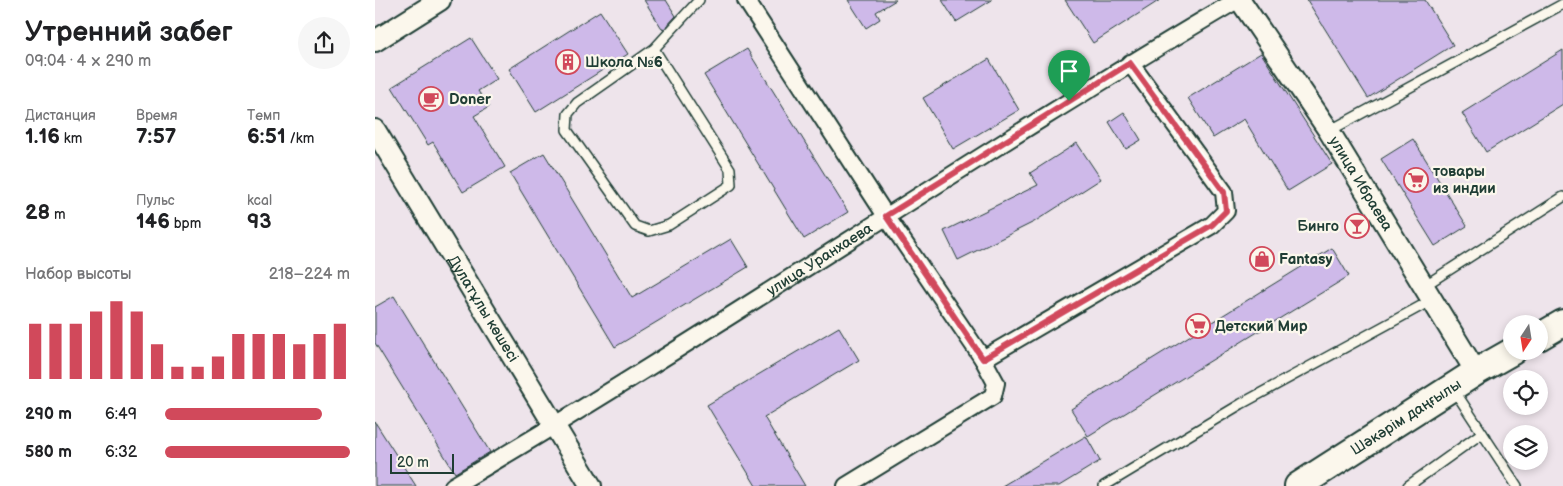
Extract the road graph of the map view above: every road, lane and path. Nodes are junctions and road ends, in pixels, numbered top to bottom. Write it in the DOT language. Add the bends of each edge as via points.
graph roads {
  1 [pos="440,0"];
  2 [pos="699,0"];
  3 [pos="746,0"];
  4 [pos="1239,0"];
  5 [pos="1563,4"];
  6 [pos="375,41"];
  7 [pos="654,49"];
  8 [pos="1130,63"];
  9 [pos="375,130"];
  10 [pos="1329,131"];
  11 [pos="1563,197"];
  12 [pos="886,216"];
  13 [pos="1428,293"];
  14 [pos="1563,323"];
  15 [pos="1548,332"];
  16 [pos="1503,357"];
  17 [pos="983,359"];
  18 [pos="1476,372"];
  19 [pos="1452,387"];
  20 [pos="555,426"];
  21 [pos="1482,433"];
  22 [pos="453,486"];
  23 [pos="591,486"];
  24 [pos="846,486"];
  25 [pos="1104,486"];
  26 [pos="1298,486"];
  27 [pos="1408,486"];
  28 [pos="1517,486"];
  1 -- 6 [label="street"];
  2 -- 7 [label="lane"];
  3 -- 12 [label="street"];
  4 -- 8 [label="street, улица Уранхаева"];
  4 -- 10 [label="street, улица Ибраева"];
  5 -- 10 [label="lane"];
  7 -- 7 [label="lane" via="577,103 568,114 567,130 635,226 649,231 669,225 731,185 730,169"];
  8 -- 12 [label="street, улица Уранхаева"];
  8 -- 17 [label="street" via="1224,192 1226,211 1212,225"];
  9 -- 20 [label="street, Дулатұлы көшесі"];
  10 -- 13 [label="street, улица Ибраева"];
  11 -- 13 [label="lane"];
  12 -- 17 [label="street"];
  12 -- 20 [label="street, улица Уранхаева"];
  13 -- 18 [label="street, улица Ибраева"];
  13 -- 25 [label="lane"];
  14 -- 15 [label="main road"];
  16 -- 18 [label="main road, Шәкәрім даңғылы"];
  17 -- 24 [label="street" via="996,383 993,396"];
  18 -- 19 [label="main road, Шәкәрім даңғылы"];
  19 -- 21 [label="lane"];
  19 -- 26 [label="main road, Шәкәрім даңғылы"];
  20 -- 22 [label="street, улица Уранхаева"];
  20 -- 23 [label="street, Дулатұлы көшесі"];
  21 -- 27 [label="lane"];
  21 -- 28 [label="lane"];
}
